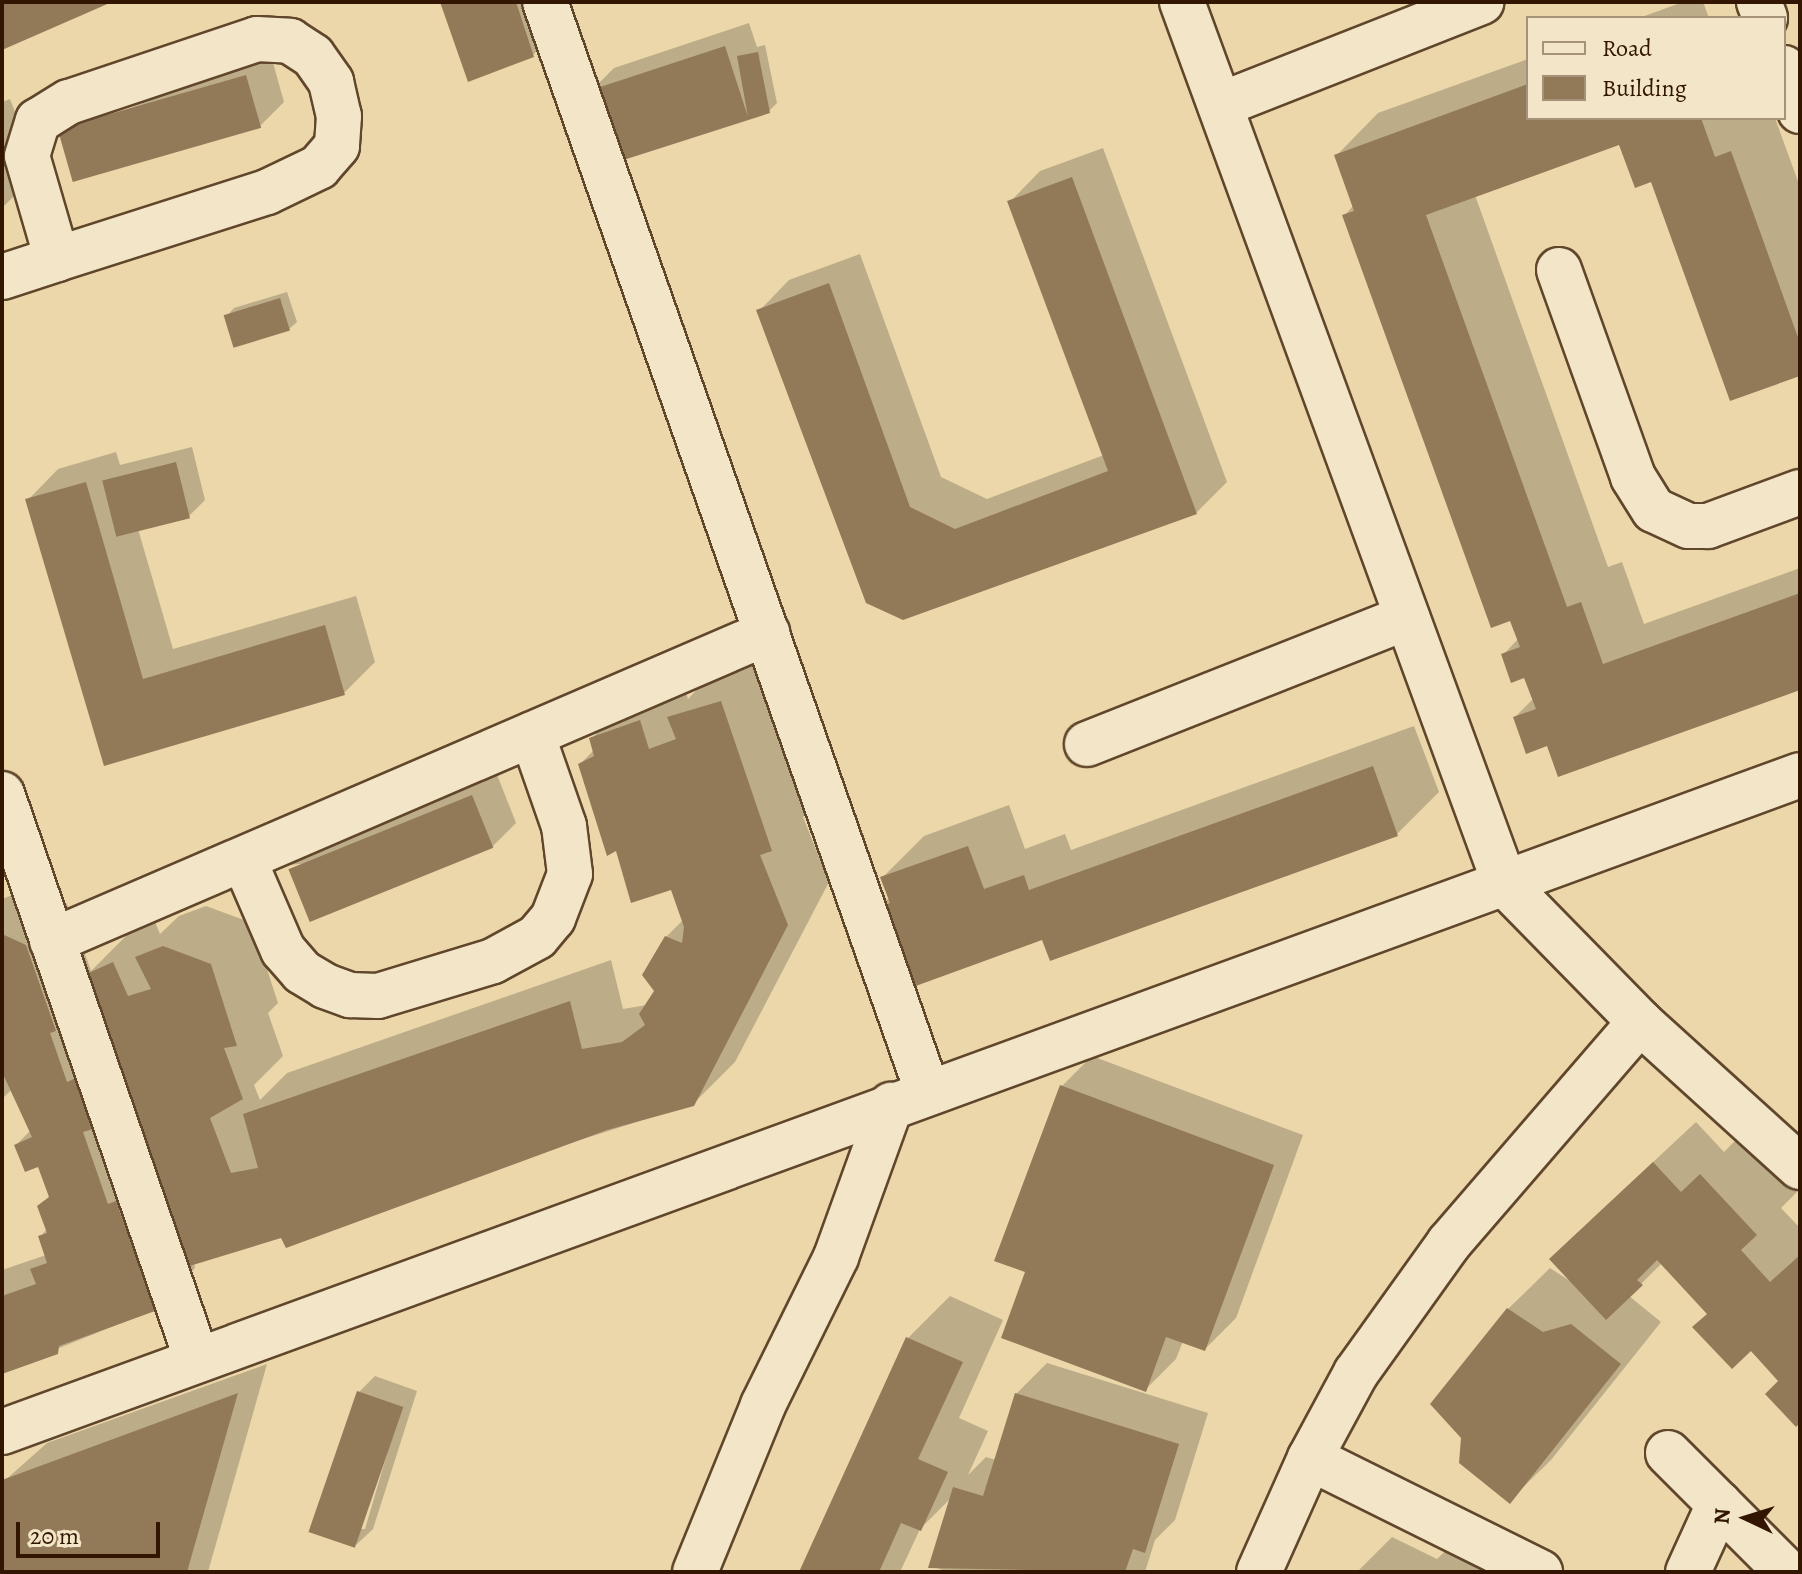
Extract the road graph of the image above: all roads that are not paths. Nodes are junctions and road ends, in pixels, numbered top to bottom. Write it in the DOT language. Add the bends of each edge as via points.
graph roads {
  1 [pos="545,2"];
  2 [pos="1182,2"];
  3 [pos="1481,2"];
  4 [pos="1786,73"];
  5 [pos="1220,105"];
  6 [pos="1800,111"];
  7 [pos="57,259"];
  8 [pos="1559,270"];
  9 [pos="2,277"];
  10 [pos="1800,492"];
  11 [pos="1407,617"];
  12 [pos="767,633"];
  13 [pos="532,734"];
  14 [pos="1087,744"];
  15 [pos="1800,775"];
  16 [pos="2,794"];
  17 [pos="10,845"];
  18 [pos="244,860"];
  19 [pos="1505,884"];
  20 [pos="52,941"];
  21 [pos="1640,1022"];
  22 [pos="910,1099"];
  23 [pos="1800,1167"];
  24 [pos="197,1360"];
  25 [pos="2,1432"];
  26 [pos="1668,1453"];
  27 [pos="1310,1458"];
  28 [pos="1719,1504"];
  29 [pos="695,1572"];
  30 [pos="1259,1572"];
  31 [pos="1540,1572"];
  32 [pos="1688,1572"];
  33 [pos="1787,1572"];
  1 -- 12 [label="street"];
  2 -- 5 [label="street"];
  3 -- 5 [label="street"];
  4 -- 6 [label="street"];
  5 -- 11 [label="street"];
  7 -- 7 [label="street" via="267,192 319,167 337,146 339,116 331,82 313,56 290,41 257,39 52,109 29,137 27,156"];
  7 -- 9 [label="street"];
  8 -- 10 [label="street" via="1633,477 1654,510 1689,526 1708,526"];
  11 -- 14 [label="street"];
  11 -- 19 [label="street"];
  12 -- 13 [label="street"];
  12 -- 22 [label="street"];
  13 -- 18 [label="street"];
  13 -- 18 [label="street" via="564,826 570,874 553,918 537,937 493,961 378,996 350,995 325,986 302,972 283,950"];
  15 -- 19 [label="street"];
  16 -- 17 [label="street"];
  17 -- 20 [label="street"];
  18 -- 20 [label="street"];
  19 -- 21 [label="street"];
  19 -- 22 [label="street"];
  20 -- 24 [label="street"];
  21 -- 23 [label="street"];
  21 -- 27 [label="street" via="1449,1243 1356,1373"];
  22 -- 24 [label="street"];
  22 -- 29 [label="street" via="763,1405"];
  24 -- 25 [label="street"];
  26 -- 28 [label="street"];
  27 -- 30 [label="street"];
  27 -- 31 [label="street"];
  28 -- 32 [label="street"];
  28 -- 33 [label="street"];
}
